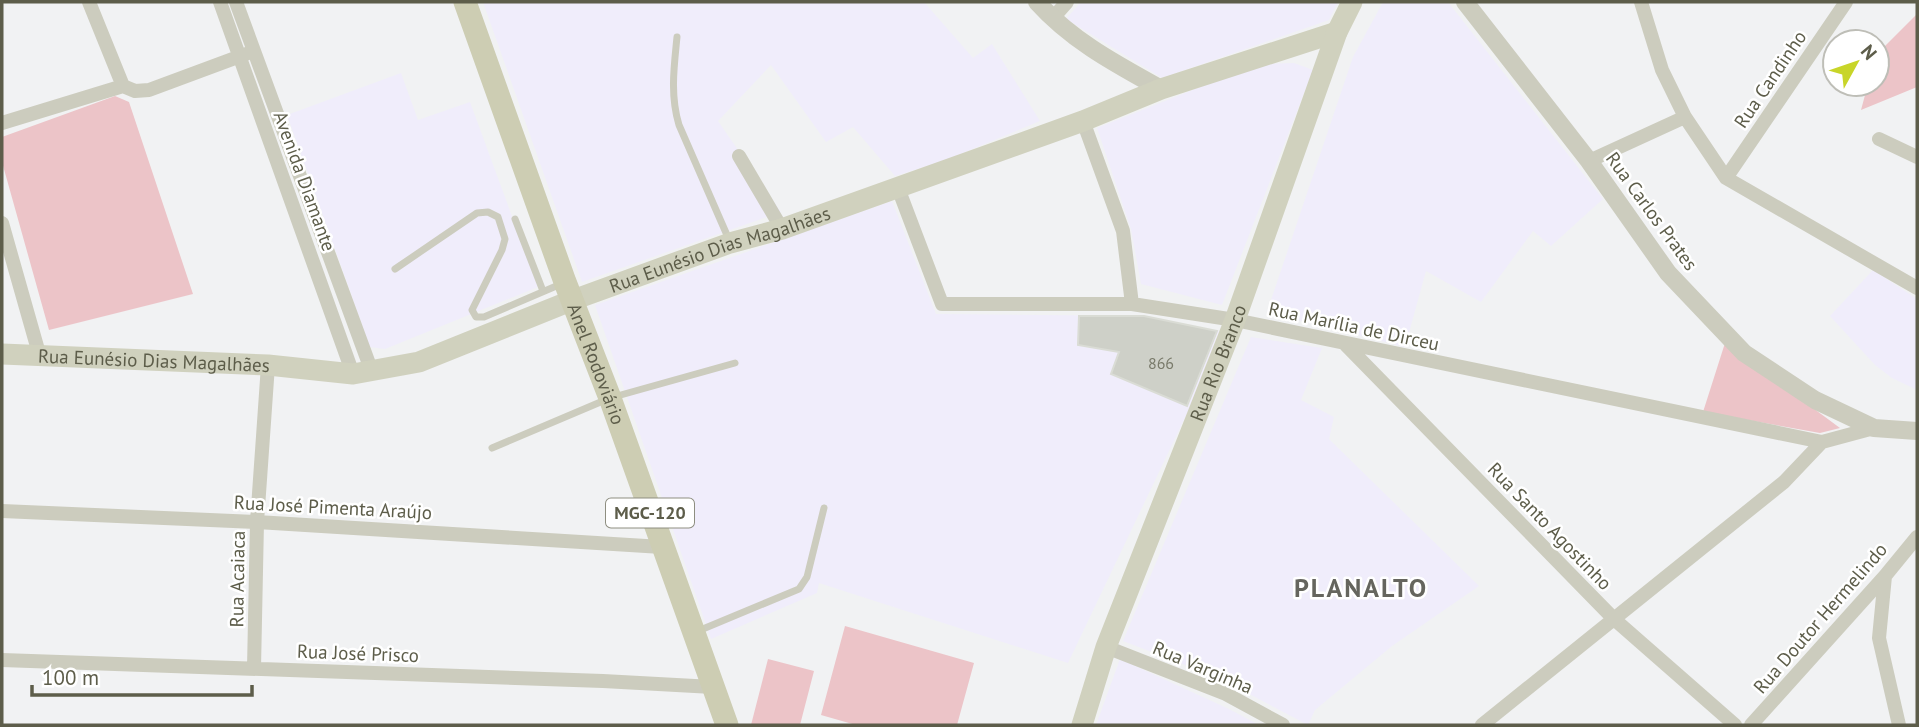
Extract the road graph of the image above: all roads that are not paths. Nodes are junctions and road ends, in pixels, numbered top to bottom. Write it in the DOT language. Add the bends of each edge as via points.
graph roads {
  1 [pos="89,2"];
  2 [pos="220,2"];
  3 [pos="236,2"];
  4 [pos="465,2"];
  5 [pos="1037,2"];
  6 [pos="1067,2"];
  7 [pos="1352,2"];
  8 [pos="1465,2"];
  9 [pos="1641,2"];
  10 [pos="1846,2"];
  11 [pos="1052,19"];
  12 [pos="1337,32"];
  13 [pos="677,37"];
  14 [pos="247,53"];
  15 [pos="124,86"];
  16 [pos="1161,89"];
  17 [pos="1685,117"];
  18 [pos="1083,121"];
  19 [pos="2,123"];
  20 [pos="1880,139"];
  21 [pos="739,156"];
  22 [pos="1917,157"];
  23 [pos="1589,162"];
  24 [pos="1726,178"];
  25 [pos="898,188"];
  26 [pos="515,219"];
  27 [pos="2,223"];
  28 [pos="782,229"];
  29 [pos="730,243"];
  30 [pos="395,269"];
  31 [pos="1917,288"];
  32 [pos="543,291"];
  33 [pos="569,291"];
  34 [pos="1132,304"];
  35 [pos="1235,320"];
  36 [pos="1346,344"];
  37 [pos="2,354"];
  38 [pos="40,357"];
  39 [pos="735,363"];
  40 [pos="268,365"];
  41 [pos="362,373"];
  42 [pos="611,398"];
  43 [pos="1874,428"];
  44 [pos="1917,431"];
  45 [pos="1822,442"];
  46 [pos="492,448"];
  47 [pos="824,508"];
  48 [pos="2,511"];
  49 [pos="257,522"];
  50 [pos="1917,537"];
  51 [pos="662,547"];
  52 [pos="1885,576"];
  53 [pos="1614,619"];
  54 [pos="694,632"];
  55 [pos="1106,647"];
  56 [pos="2,660"];
  57 [pos="254,668"];
  58 [pos="713,687"];
  59 [pos="1901,724"];
  60 [pos="727,725"];
  61 [pos="1082,725"];
  62 [pos="1283,725"];
  63 [pos="1482,725"];
  64 [pos="1735,725"];
  65 [pos="1751,725"];
  1 -- 15 [label="street"];
  2 -- 14 [label="street, Avenida Diamante"];
  3 -- 14 [label="street, Avenida Diamante"];
  4 -- 33 [label="main road, Anel Rodoviário / MGC-120"];
  5 -- 11 [label="street"];
  6 -- 11 [label="street"];
  7 -- 12 [label="main road, Rua Rio Branco"];
  8 -- 23 [label="street, Rua Carlos Prates"];
  9 -- 17 [label="street" via="1662,70"];
  10 -- 24 [label="street, Rua Candinho"];
  11 -- 16 [label="street" via="1087,47"];
  12 -- 16 [label="main road, Rua Eunésio Dias Magalhães"];
  12 -- 35 [label="main road, Rua Rio Branco"];
  13 -- 29 [label="lane" via="674,108"];
  14 -- 15 [label="street" via="149,90"];
  14 -- 41 [label="street, Avenida Diamante"];
  15 -- 19 [label="street"];
  16 -- 18 [label="main road, Rua Eunésio Dias Magalhães"];
  17 -- 23 [label="street"];
  17 -- 24 [label="street"];
  18 -- 25 [label="main road, Rua Eunésio Dias Magalhães"];
  18 -- 34 [label="street" via="1123,231"];
  20 -- 22 [label="street"];
  21 -- 28 [label="street"];
  23 -- 43 [label="street, Rua Carlos Prates" via="1668,273 1744,352 1815,400"];
  24 -- 31 [label="street"];
  25 -- 28 [label="main road, Rua Eunésio Dias Magalhães"];
  25 -- 34 [label="street, Rua Marília de Dirceu" via="942,304"];
  26 -- 32 [label="lane"];
  27 -- 38 [label="street"];
  28 -- 29 [label="main road, Rua Eunésio Dias Magalhães"];
  29 -- 33 [label="main road, Rua Eunésio Dias Magalhães"];
  30 -- 32 [label="lane" via="477,213 488,212 498,217 505,239 473,314 484,317"];
  32 -- 33 [label="lane"];
  33 -- 41 [label="main road, Rua Eunésio Dias Magalhães" via="419,362"];
  33 -- 42 [label="main road, Anel Rodoviário / MGC-120"];
  34 -- 35 [label="street, Rua Marília de Dirceu"];
  35 -- 36 [label="street, Rua Marília de Dirceu"];
  35 -- 55 [label="main road, Rua Rio Branco"];
  36 -- 45 [label="street, Rua Marília de Dirceu"];
  36 -- 53 [label="street, Rua Santo Agostinho"];
  37 -- 38 [label="main road, Rua Eunésio Dias Magalhães"];
  38 -- 40 [label="main road, Rua Eunésio Dias Magalhães"];
  39 -- 42 [label="lane"];
  40 -- 41 [label="main road, Rua Eunésio Dias Magalhães"];
  40 -- 49 [label="street, Rua Acaiaca"];
  42 -- 46 [label="lane"];
  42 -- 51 [label="main road, Anel Rodoviário / MGC-120"];
  43 -- 44 [label="street, Rua Carlos Prates"];
  43 -- 45 [label="street, Rua Marília de Dirceu"];
  45 -- 53 [label="street" via="1784,482"];
  47 -- 54 [label="lane" via="807,577 799,589"];
  48 -- 49 [label="street, Rua José Pimenta Araújo"];
  49 -- 51 [label="street, Rua José Pimenta Araújo"];
  49 -- 57 [label="street, Rua Acaiaca"];
  50 -- 52 [label="street, Rua Doutor Hermelindo"];
  51 -- 54 [label="main road, Anel Rodoviário / MGC-120"];
  52 -- 59 [label="street" via="1879,638"];
  52 -- 65 [label="street, Rua Doutor Hermelindo"];
  53 -- 63 [label="street"];
  53 -- 64 [label="street, Rua Santo Agostinho"];
  54 -- 58 [label="main road, Anel Rodoviário / MGC-120"];
  55 -- 61 [label="main road, Rua Rio Branco"];
  55 -- 62 [label="street, Rua Varginha" via="1226,694"];
  56 -- 57 [label="street, Rua José Prisco"];
  57 -- 58 [label="street, Rua José Prisco"];
  58 -- 60 [label="main road, Anel Rodoviário / MGC-120"];
}
